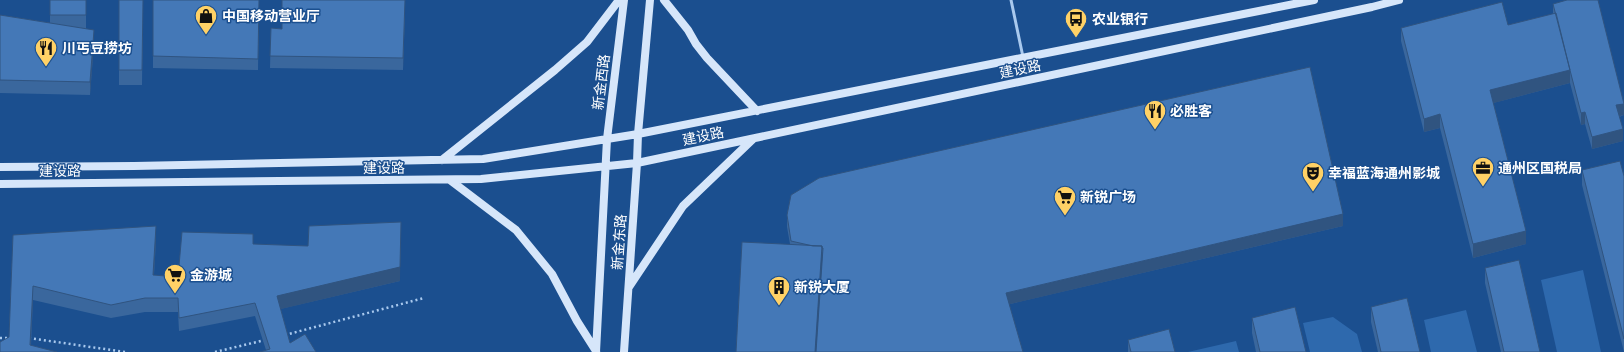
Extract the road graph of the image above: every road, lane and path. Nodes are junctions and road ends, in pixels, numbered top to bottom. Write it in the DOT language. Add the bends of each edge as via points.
graph roads {
  1 [pos="619,0"];
  2 [pos="624,0"];
  3 [pos="650,0"];
  4 [pos="664,0"];
  5 [pos="1012,0"];
  6 [pos="1314,0"];
  7 [pos="1398,0"];
  8 [pos="1023,58"];
  9 [pos="757,111"];
  10 [pos="638,134"];
  11 [pos="607,139"];
  12 [pos="754,139"];
  13 [pos="442,160"];
  14 [pos="637,163"];
  15 [pos="0,167"];
  16 [pos="605,167"];
  17 [pos="450,180"];
  18 [pos="0,184"];
  19 [pos="629,288"];
  20 [pos="424,298"];
  21 [pos="279,336"];
  22 [pos="0,338"];
  23 [pos="13,338"];
  24 [pos="27,338"];
  25 [pos="272,338"];
  26 [pos="596,351"];
  27 [pos="125,352"];
  28 [pos="216,352"];
  29 [pos="624,352"];
  1 -- 13 [label="street" via="587,42"];
  2 -- 11 [label="street, 新金西路"];
  3 -- 10 [label="street"];
  4 -- 9 [label="street" via="707,58"];
  5 -- 8 [label="lane"];
  6 -- 8 [label="street, 建设路"];
  7 -- 12 [label="street, 建设路"];
  8 -- 9 [label="street, 建设路"];
  9 -- 10 [label="street, 建设路"];
  10 -- 11 [label="street, 建设路"];
  10 -- 14 [label="street, 新金东路"];
  11 -- 13 [label="street, 建设路" via="483,159"];
  11 -- 16 [label="street, 新金西路"];
  12 -- 14 [label="street, 建设路"];
  12 -- 19 [label="street" via="683,206"];
  13 -- 15 [label="street, 建设路"];
  14 -- 16 [label="street, 建设路"];
  14 -- 19 [label="street, 新金东路"];
  16 -- 17 [label="street, 建设路"];
  16 -- 26 [label="street, 新金东路"];
  17 -- 18 [label="street, 建设路"];
  17 -- 26 [label="street" via="516,230 552,274"];
  19 -- 29 [label="street, 新金东路"];
  20 -- 21 [label="path"];
  22 -- 23 [label="path"];
  24 -- 27 [label="path"];
  25 -- 28 [label="path"];
}
